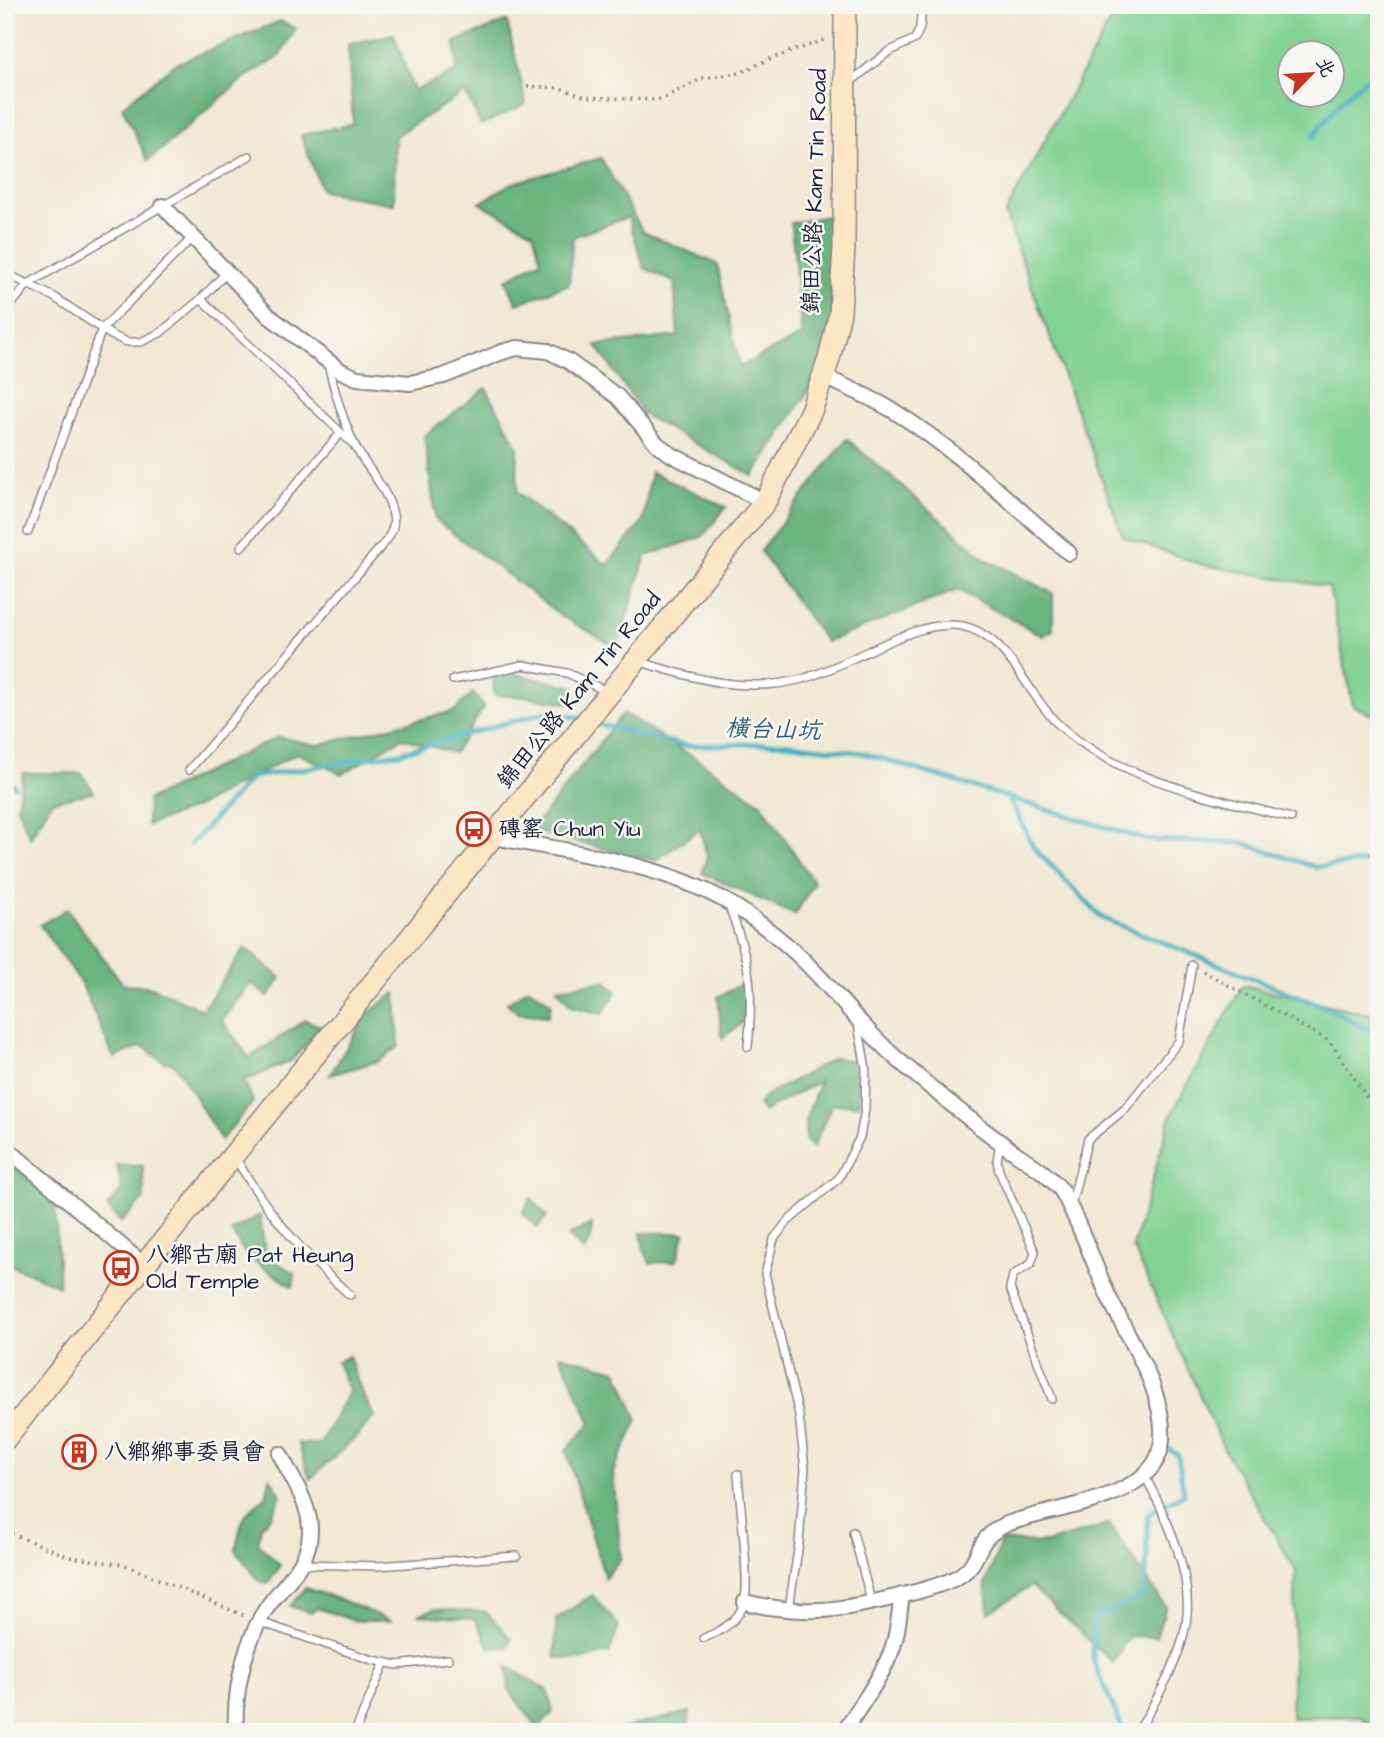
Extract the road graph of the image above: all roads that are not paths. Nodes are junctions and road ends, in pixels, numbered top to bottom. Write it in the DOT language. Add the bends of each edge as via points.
graph roads {
  1 [pos="845,5"];
  2 [pos="922,5"];
  3 [pos="845,86"];
  4 [pos="249,156"];
  5 [pos="163,206"];
  6 [pos="193,237"];
  7 [pos="227,272"];
  8 [pos="5,273"];
  9 [pos="28,284"];
  10 [pos="201,299"];
  11 [pos="8,305"];
  12 [pos="5,312"];
  13 [pos="102,328"];
  14 [pos="328,363"];
  15 [pos="824,377"];
  16 [pos="340,434"];
  17 [pos="356,448"];
  18 [pos="765,502"];
  19 [pos="28,532"];
  20 [pos="241,547"];
  21 [pos="1069,553"];
  22 [pos="637,660"];
  23 [pos="453,680"];
  24 [pos="610,693"];
  25 [pos="189,770"];
  26 [pos="1291,818"];
  27 [pos="494,837"];
  28 [pos="728,902"];
  29 [pos="1192,965"];
  30 [pos="857,1020"];
  31 [pos="748,1047"];
  32 [pos="1000,1142"];
  33 [pos="5,1147"];
  34 [pos="234,1155"];
  35 [pos="1070,1206"];
  36 [pos="144,1265"];
  37 [pos="350,1295"];
  38 [pos="1052,1399"];
  39 [pos="5,1439"];
  40 [pos="280,1454"];
  41 [pos="738,1474"];
  42 [pos="1145,1476"];
  43 [pos="853,1532"];
  44 [pos="517,1556"];
  45 [pos="302,1564"];
  46 [pos="902,1594"];
  47 [pos="871,1601"];
  48 [pos="745,1602"];
  49 [pos="789,1608"];
  50 [pos="260,1622"];
  51 [pos="704,1638"];
  52 [pos="448,1659"];
  53 [pos="385,1662"];
  54 [pos="236,1732"];
  55 [pos="355,1732"];
  56 [pos="844,1732"];
  57 [pos="1138,1732"];
  1 -- 3 [label="main road, 錦田公路 Kam Tin Road"];
  2 -- 3 [label="lane" via="915,40 888,52"];
  3 -- 15 [label="main road, 錦田公路 Kam Tin Road" via="843,280"];
  4 -- 5 [label="lane"];
  5 -- 6 [label="street"];
  5 -- 9 [label="lane"];
  6 -- 7 [label="street"];
  6 -- 13 [label="lane"];
  7 -- 10 [label="lane"];
  7 -- 14 [label="street" via="269,316"];
  8 -- 9 [label="lane"];
  9 -- 11 [label="lane"];
  9 -- 13 [label="lane"];
  10 -- 13 [label="lane" via="160,333 141,342 127,342"];
  10 -- 16 [label="lane"];
  11 -- 12 [label="lane"];
  13 -- 19 [label="lane"];
  14 -- 17 [label="lane" via="341,414"];
  14 -- 18 [label="street" via="356,378 410,383 444,376 517,348 548,351 610,390 672,456"];
  15 -- 18 [label="main road, 錦田公路 Kam Tin Road" via="796,445"];
  15 -- 21 [label="street" via="919,428"];
  16 -- 17 [label="lane"];
  16 -- 20 [label="lane"];
  17 -- 25 [label="lane" via="391,505 393,530"];
  18 -- 22 [label="main road, 錦田公路 Kam Tin Road"];
  22 -- 24 [label="main road, 錦田公路 Kam Tin Road"];
  22 -- 26 [label="lane" via="719,684 774,684 804,679 928,628 963,626 995,645 1059,725 1103,757 1187,791"];
  23 -- 24 [label="lane" via="523,665 567,673"];
  24 -- 27 [label="main road, 錦田公路 Kam Tin Road"];
  27 -- 28 [label="street" via="662,874"];
  27 -- 34 [label="main road, 錦田公路 Kam Tin Road"];
  28 -- 30 [label="street" via="799,957"];
  28 -- 31 [label="lane" via="751,976"];
  29 -- 35 [label="lane" via="1179,1041 1125,1109 1088,1139"];
  30 -- 32 [label="street" via="896,1058"];
  30 -- 49 [label="lane" via="866,1069 860,1137 839,1178 786,1222 774,1239 765,1274 799,1415 805,1469"];
  32 -- 35 [label="street" via="1052,1179"];
  32 -- 38 [label="lane" via="999,1171 1035,1252 1031,1264 1013,1275 1010,1288"];
  33 -- 36 [label="street"];
  34 -- 36 [label="main road, 錦田公路 Kam Tin Road"];
  34 -- 37 [label="lane" via="285,1232"];
  35 -- 42 [label="street" via="1155,1398 1161,1445"];
  36 -- 39 [label="main road, 錦田公路 Kam Tin Road"];
  40 -- 45 [label="street" via="310,1528"];
  41 -- 48 [label="lane"];
  42 -- 46 [label="street" via="1118,1492 1001,1527 986,1537 962,1575"];
  42 -- 57 [label="lane" via="1179,1560 1186,1590 1186,1624 1164,1685"];
  43 -- 47 [label="lane"];
  44 -- 45 [label="lane" via="398,1566"];
  45 -- 50 [label="street"];
  46 -- 47 [label="street"];
  46 -- 56 [label="street" via="891,1653"];
  47 -- 49 [label="street" via="817,1611"];
  48 -- 49 [label="street"];
  48 -- 51 [label="lane" via="729,1624"];
  50 -- 53 [label="lane"];
  50 -- 54 [label="street" via="240,1676"];
  52 -- 53 [label="lane" via="414,1665"];
  53 -- 55 [label="lane"];
}
